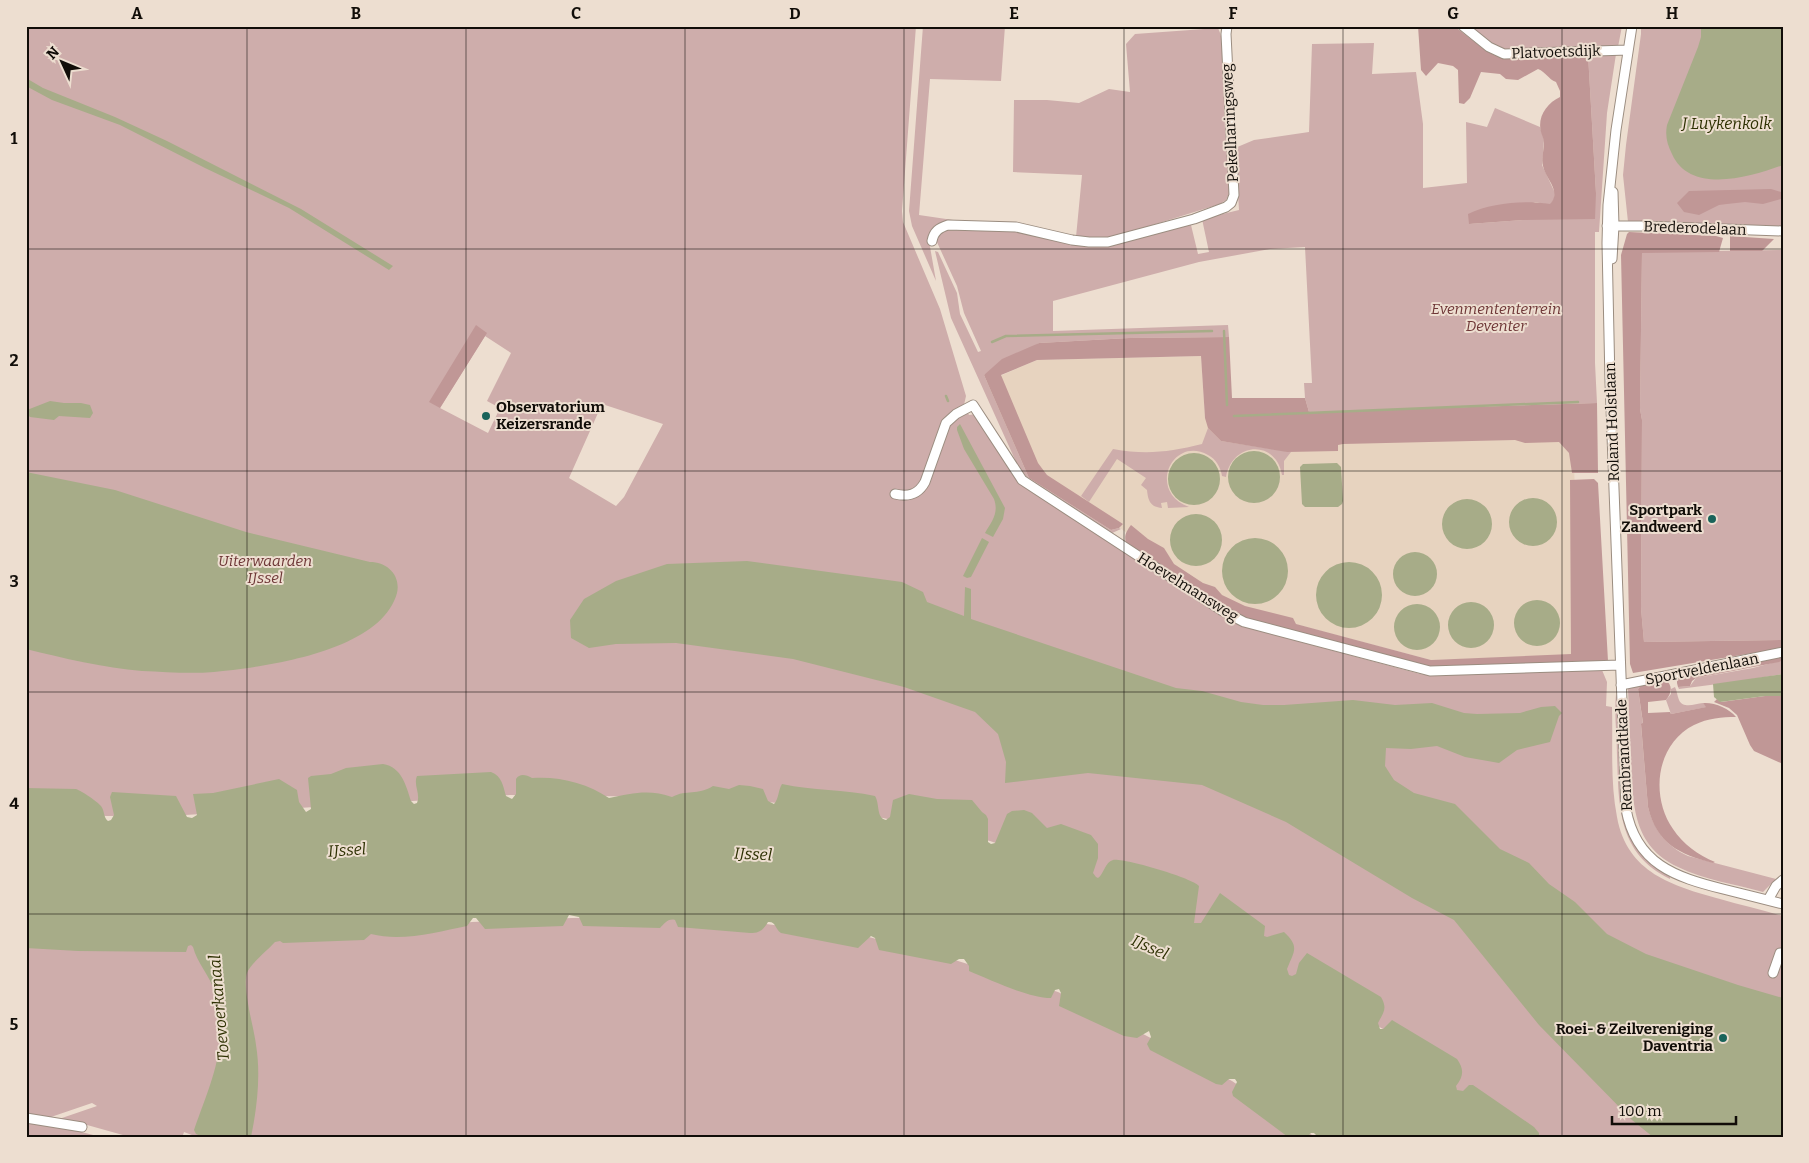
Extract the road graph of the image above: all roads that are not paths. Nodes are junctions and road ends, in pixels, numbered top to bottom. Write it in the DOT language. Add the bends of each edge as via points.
graph roads {
  1 [pos="1227,26"];
  2 [pos="1463,26"];
  3 [pos="1632,26"];
  4 [pos="1628,50"];
  5 [pos="1611,226"];
  6 [pos="1783,231"];
  7 [pos="932,241"];
  8 [pos="895,494"];
  9 [pos="1783,652"];
  10 [pos="1620,665"];
  11 [pos="1621,685"];
  12 [pos="1783,880"];
  13 [pos="1768,900"];
  14 [pos="1783,904"];
  15 [pos="1783,954"];
  16 [pos="1773,973"];
  17 [pos="26,1118"];
  18 [pos="82,1127"];
  1 -- 7 [label="street, Pekelharingsweg" via="1234,195 1226,207 1108,242 1072,240 1016,227 948,225 935,232"];
  2 -- 4 [label="street, Platvoetsdijk" via="1489,47 1504,54"];
  3 -- 4 [label="street, Roland Holstlaan"];
  4 -- 5 [label="street, Roland Holstlaan" via="1608,204"];
  5 -- 6 [label="street, Brederodelaan"];
  5 -- 10 [label="street, Roland Holstlaan" via="1608,279 1610,382"];
  8 -- 10 [label="street, Hoevelmansweg" via="909,496 921,489 946,423 974,405 1013,468 1027,484 1244,622 1430,670"];
  9 -- 11 [label="street, Sportveldenlaan"];
  10 -- 11 [label="street, Roland Holstlaan"];
  11 -- 13 [label="street, Rembrandtkade" via="1626,809 1639,844 1658,865 1678,876"];
  12 -- 13 [label="street"];
  13 -- 14 [label="street, Rembrandtkade"];
  15 -- 16 [label="street" via="1780,953"];
  17 -- 18 [label="street"];
}
